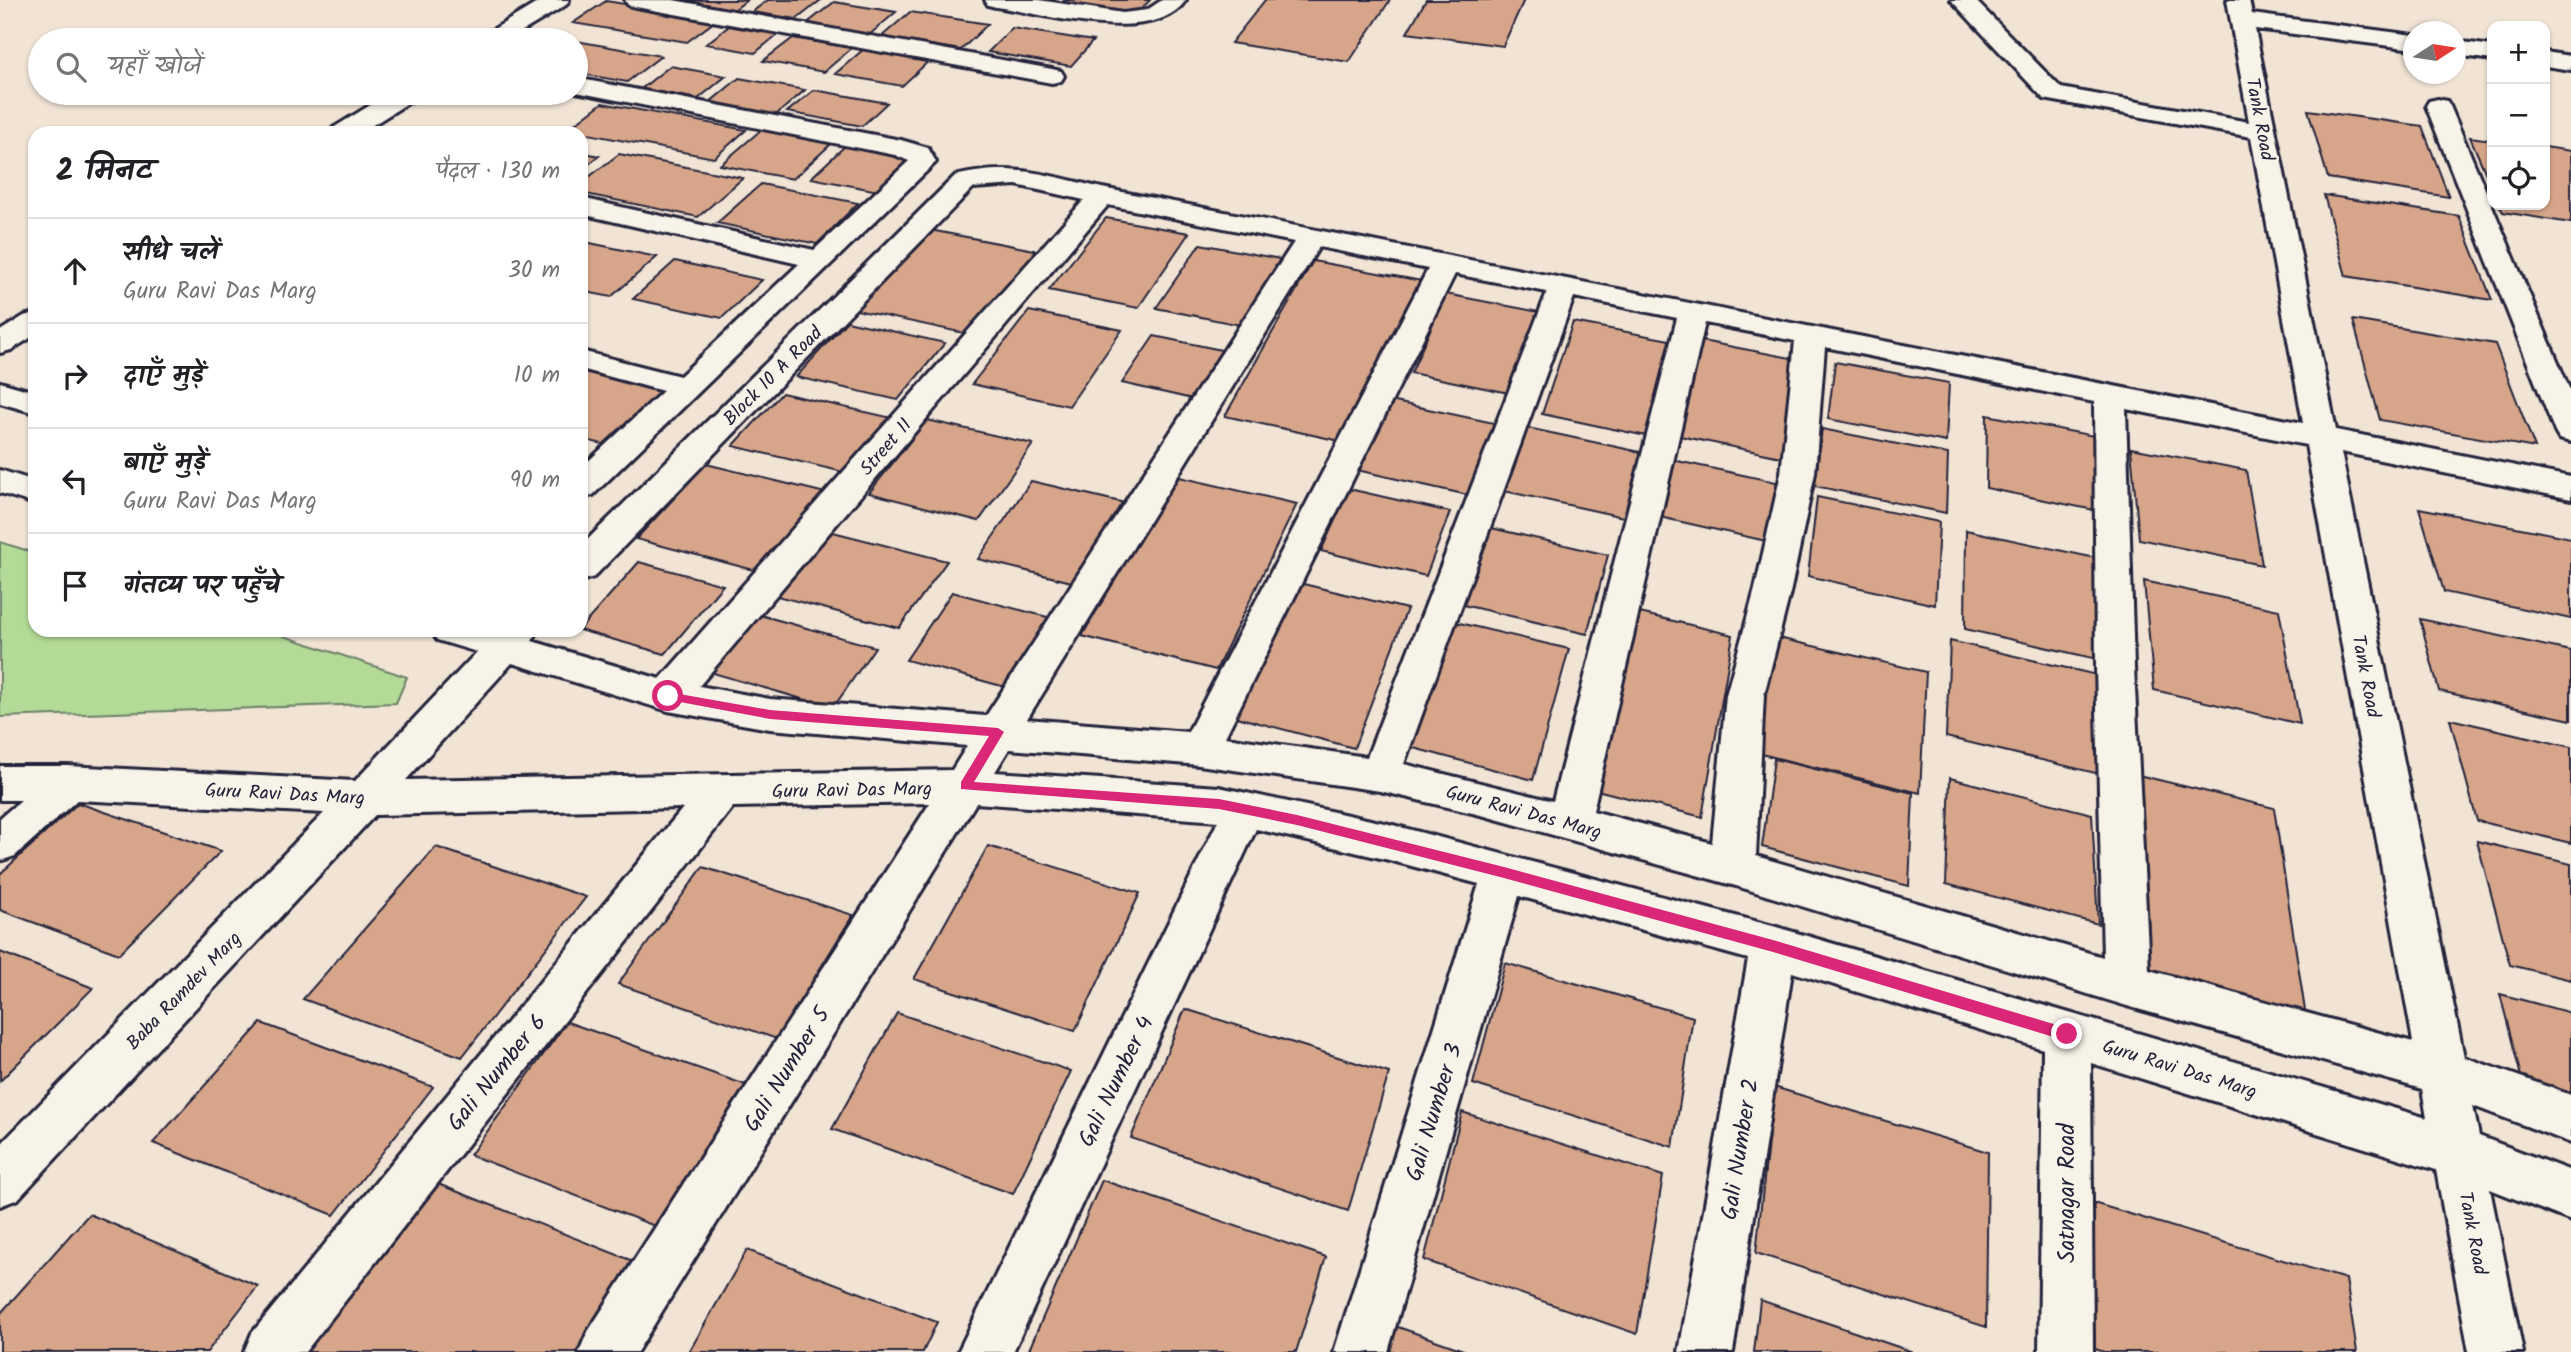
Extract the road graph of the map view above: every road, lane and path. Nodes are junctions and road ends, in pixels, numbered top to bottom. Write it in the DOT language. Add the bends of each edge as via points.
graph roads {
  1 [pos="558,0"];
  2 [pos="636,0"];
  3 [pos="996,0"];
  4 [pos="1175,0"];
  5 [pos="1962,0"];
  6 [pos="2240,10"];
  7 [pos="512,28"];
  8 [pos="2403,40"];
  9 [pos="2466,49"];
  10 [pos="2487,51"];
  11 [pos="2550,61"];
  12 [pos="2571,63"];
  13 [pos="1052,76"];
  14 [pos="588,87"];
  15 [pos="388,105"];
  16 [pos="2438,107"];
  17 [pos="353,126"];
  18 [pos="2264,132"];
  19 [pos="1102,196"];
  20 [pos="588,208"];
  21 [pos="1311,237"];
  22 [pos="820,260"];
  23 [pos="1446,264"];
  24 [pos="1564,286"];
  25 [pos="1693,312"];
  26 [pos="28,326"];
  27 [pos="1811,335"];
  28 [pos="0,344"];
  29 [pos="588,362"];
  30 [pos="687,387"];
  31 [pos="0,392"];
  32 [pos="2110,396"];
  33 [pos="28,401"];
  34 [pos="2571,432"];
  35 [pos="2322,439"];
  36 [pos="588,480"];
  37 [pos="0,481"];
  38 [pos="2571,488"];
  39 [pos="28,491"];
  40 [pos="588,561"];
  41 [pos="511,639"];
  42 [pos="668,696"];
  43 [pos="998,732"];
  44 [pos="1199,749"];
  45 [pos="1380,775"];
  46 [pos="0,783"];
  47 [pos="68,783"];
  48 [pos="965,786"];
  49 [pos="721,792"];
  50 [pos="365,798"];
  51 [pos="1245,810"];
  52 [pos="1569,822"];
  53 [pos="0,843"];
  54 [pos="1736,868"];
  55 [pos="1504,872"];
  56 [pos="1773,946"];
  57 [pos="2127,985"];
  58 [pos="2067,1034"];
  59 [pos="2442,1072"];
  60 [pos="2571,1119"];
  61 [pos="2458,1152"];
  62 [pos="0,1181"];
  63 [pos="2571,1196"];
  64 [pos="271,1352"];
  65 [pos="606,1352"];
  66 [pos="985,1352"];
  67 [pos="1361,1352"];
  68 [pos="1706,1352"];
  69 [pos="2066,1352"];
  70 [pos="2496,1352"];
  1 -- 7 [label="street"];
  2 -- 13 [label="street"];
  3 -- 4 [label="street" via="1123,20 1152,16"];
  5 -- 18 [label="street" via="2053,94"];
  6 -- 8 [label="street"];
  6 -- 18 [label="street, Tank Road"];
  9 -- 10 [label="street"];
  11 -- 12 [label="street"];
  14 -- 22 [label="street" via="919,154 923,162 919,168"];
  15 -- 17 [label="street"];
  16 -- 34 [label="street"];
  18 -- 35 [label="street, Tank Road"];
  19 -- 21 [label="street"];
  19 -- 40 [label="street, Block 10 A Road" via="1007,174 964,182"];
  19 -- 42 [label="street, Street 11"];
  20 -- 22 [label="street"];
  21 -- 23 [label="street"];
  21 -- 43 [label="street, Gali Number 5"];
  22 -- 30 [label="street"];
  23 -- 24 [label="street"];
  23 -- 44 [label="street"];
  24 -- 25 [label="street"];
  24 -- 45 [label="street"];
  25 -- 27 [label="street"];
  25 -- 52 [label="street"];
  26 -- 28 [label="street"];
  27 -- 32 [label="street"];
  27 -- 54 [label="street" via="1798,473 1745,695 1733,846"];
  29 -- 30 [label="street"];
  30 -- 36 [label="street"];
  31 -- 33 [label="street"];
  32 -- 35 [label="street"];
  32 -- 57 [label="street"];
  35 -- 38 [label="street"];
  35 -- 59 [label="street, Tank Road"];
  37 -- 39 [label="street"];
  41 -- 42 [label="street, Guru Ravi Das Marg"];
  41 -- 50 [label="street"];
  42 -- 43 [label="street, Guru Ravi Das Marg" via="770,714"];
  43 -- 44 [label="street, Guru Ravi Das Marg"];
  43 -- 48 [label="street, Gali Number 5"];
  44 -- 45 [label="street, Guru Ravi Das Marg"];
  45 -- 52 [label="street, Guru Ravi Das Marg"];
  46 -- 47 [label="street, Guru Ravi Das Marg"];
  47 -- 50 [label="street, Guru Ravi Das Marg"];
  47 -- 53 [label="street"];
  48 -- 49 [label="street, Guru Ravi Das Marg"];
  48 -- 51 [label="street, Guru Ravi Das Marg" via="1219,804"];
  48 -- 65 [label="street, Gali Number 5"];
  49 -- 50 [label="street, Guru Ravi Das Marg"];
  49 -- 64 [label="street, Gali Number 6"];
  50 -- 62 [label="street, Baba Ramdev Marg"];
  51 -- 55 [label="street, Guru Ravi Das Marg"];
  51 -- 66 [label="street, Gali Number 4"];
  52 -- 54 [label="street, Guru Ravi Das Marg"];
  54 -- 57 [label="street, Guru Ravi Das Marg"];
  55 -- 56 [label="street, Guru Ravi Das Marg"];
  55 -- 67 [label="street, Gali Number 3"];
  56 -- 58 [label="street, Guru Ravi Das Marg"];
  56 -- 68 [label="street, Gali Number 2"];
  57 -- 59 [label="street, Guru Ravi Das Marg"];
  58 -- 61 [label="street, Guru Ravi Das Marg"];
  58 -- 69 [label="street, Satnagar Road"];
  59 -- 60 [label="street, Guru Ravi Das Marg"];
  59 -- 61 [label="street, Tank Road"];
  61 -- 63 [label="street, Guru Ravi Das Marg"];
  61 -- 70 [label="street, Tank Road"];
}
